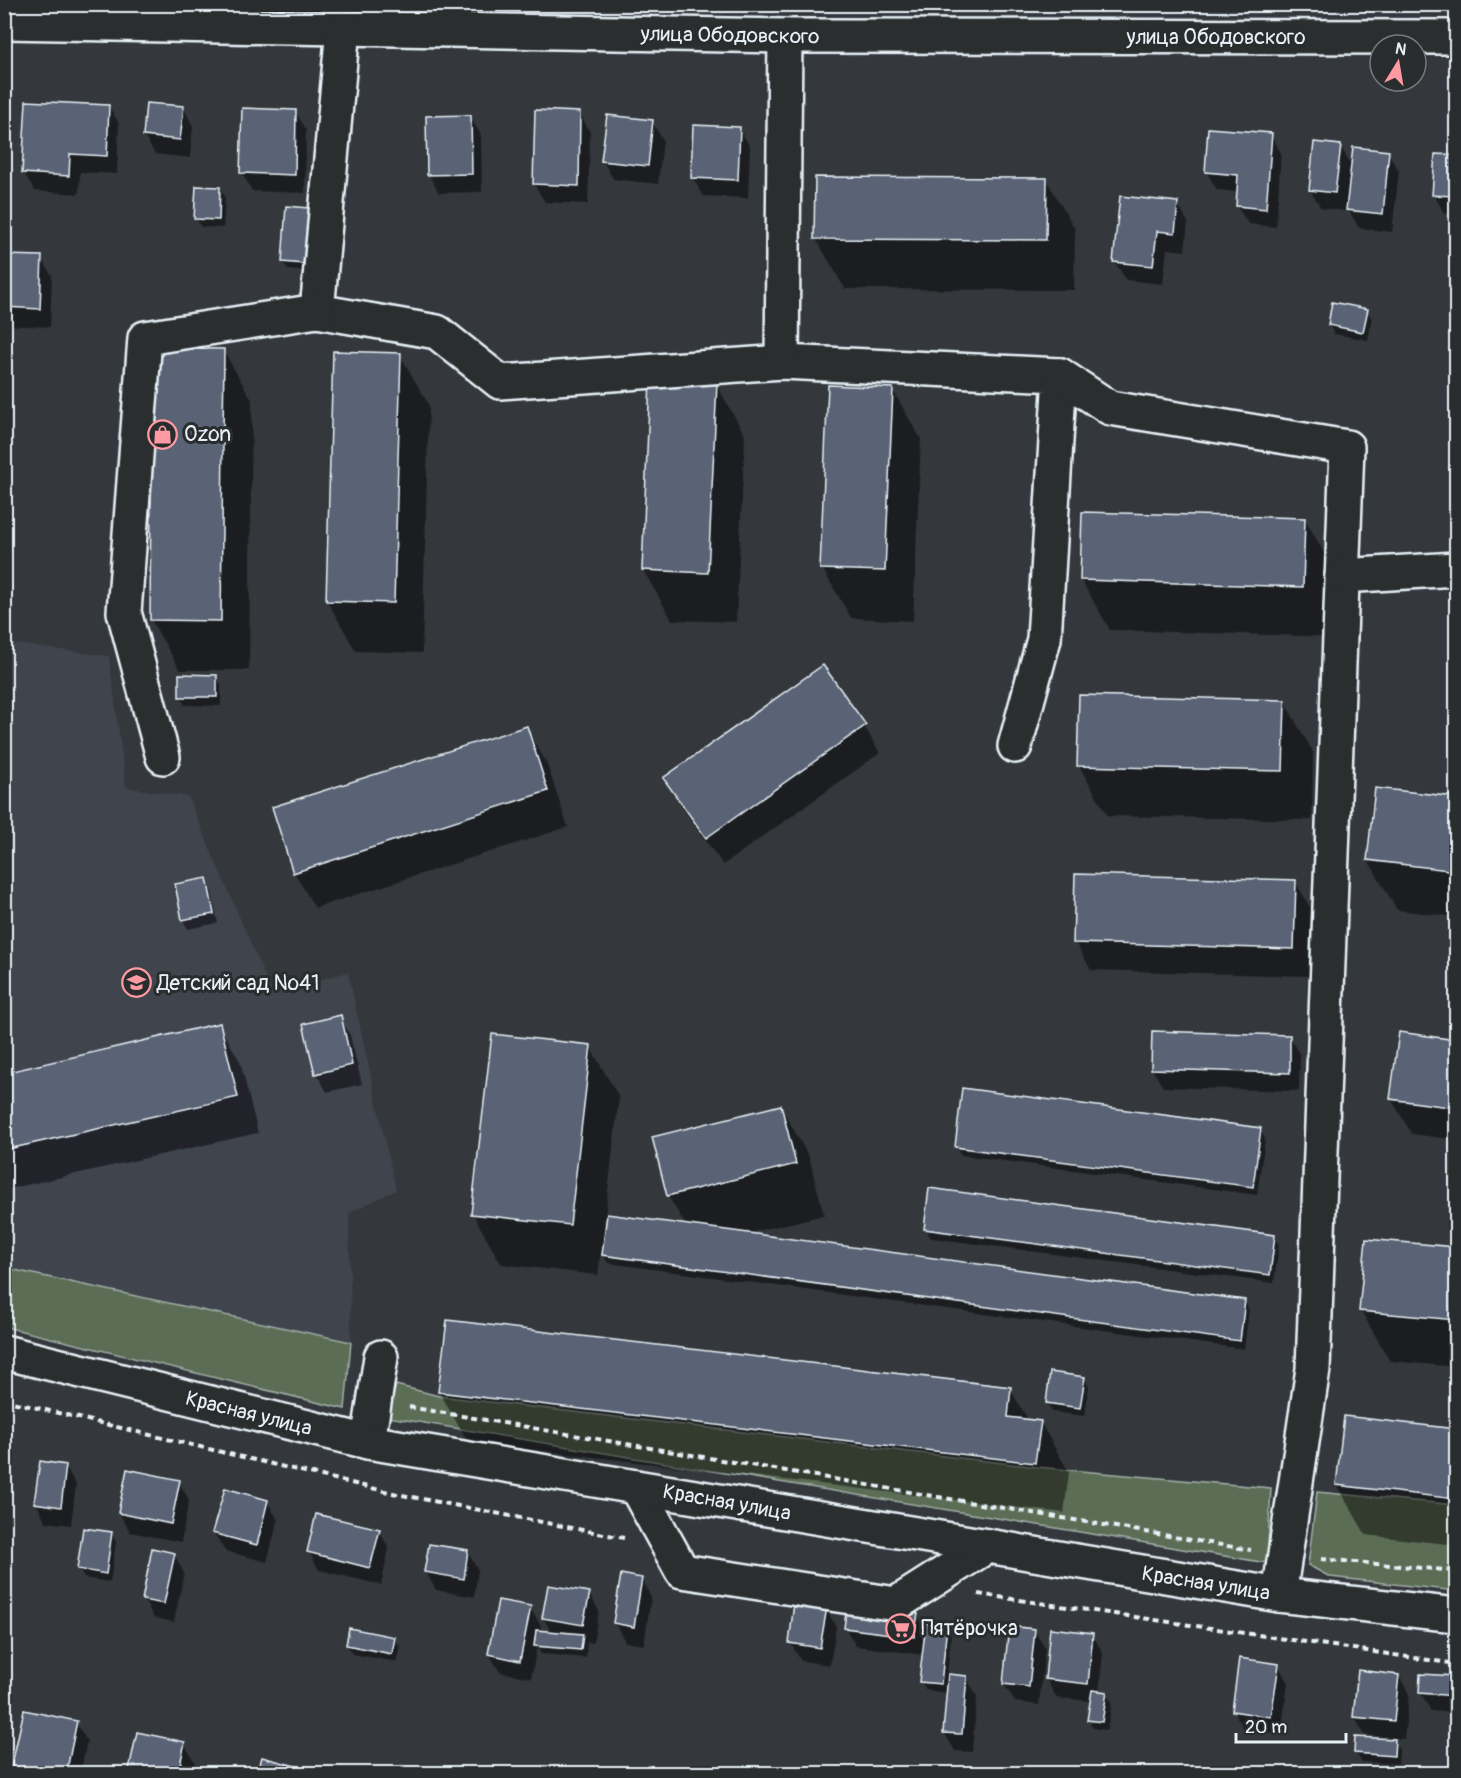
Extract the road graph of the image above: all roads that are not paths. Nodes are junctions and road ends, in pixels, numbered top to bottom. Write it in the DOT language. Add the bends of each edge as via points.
graph roads {
  1 [pos="4,22"];
  2 [pos="343,28"];
  3 [pos="784,36"];
  4 [pos="1456,37"];
  5 [pos="317,311"];
  6 [pos="782,362"];
  7 [pos="1060,375"];
  8 [pos="1456,569"];
  9 [pos="1342,576"];
  10 [pos="1015,746"];
  11 [pos="164,757"];
  12 [pos="4,1352"];
  13 [pos="381,1357"];
  14 [pos="368,1442"];
  15 [pos="636,1487"];
  16 [pos="987,1546"];
  17 [pos="1279,1595"];
  18 [pos="1456,1615"];
  1 -- 2 [label="main road, улица Ободовского"];
  2 -- 3 [label="main road, улица Ободовского"];
  2 -- 5 [label="main road"];
  3 -- 4 [label="main road, улица Ободовского"];
  3 -- 6 [label="main road"];
  5 -- 6 [label="main road" via="437,333 500,382"];
  5 -- 11 [label="main road" via="145,338 124,612"];
  6 -- 7 [label="main road"];
  7 -- 9 [label="main road" via="1110,408 1347,447"];
  7 -- 10 [label="main road" via="1044,639"];
  8 -- 9 [label="main road"];
  9 -- 17 [label="main road" via="1313,1369"];
  12 -- 14 [label="main road, Красная улица"];
  13 -- 14 [label="main road"];
  14 -- 15 [label="main road, Красная улица"];
  15 -- 16 [label="main road, Красная улица"];
  15 -- 16 [label="main road" via="682,1571 896,1604"];
  16 -- 17 [label="main road, Красная улица"];
  17 -- 18 [label="main road, Красная улица"];
}
